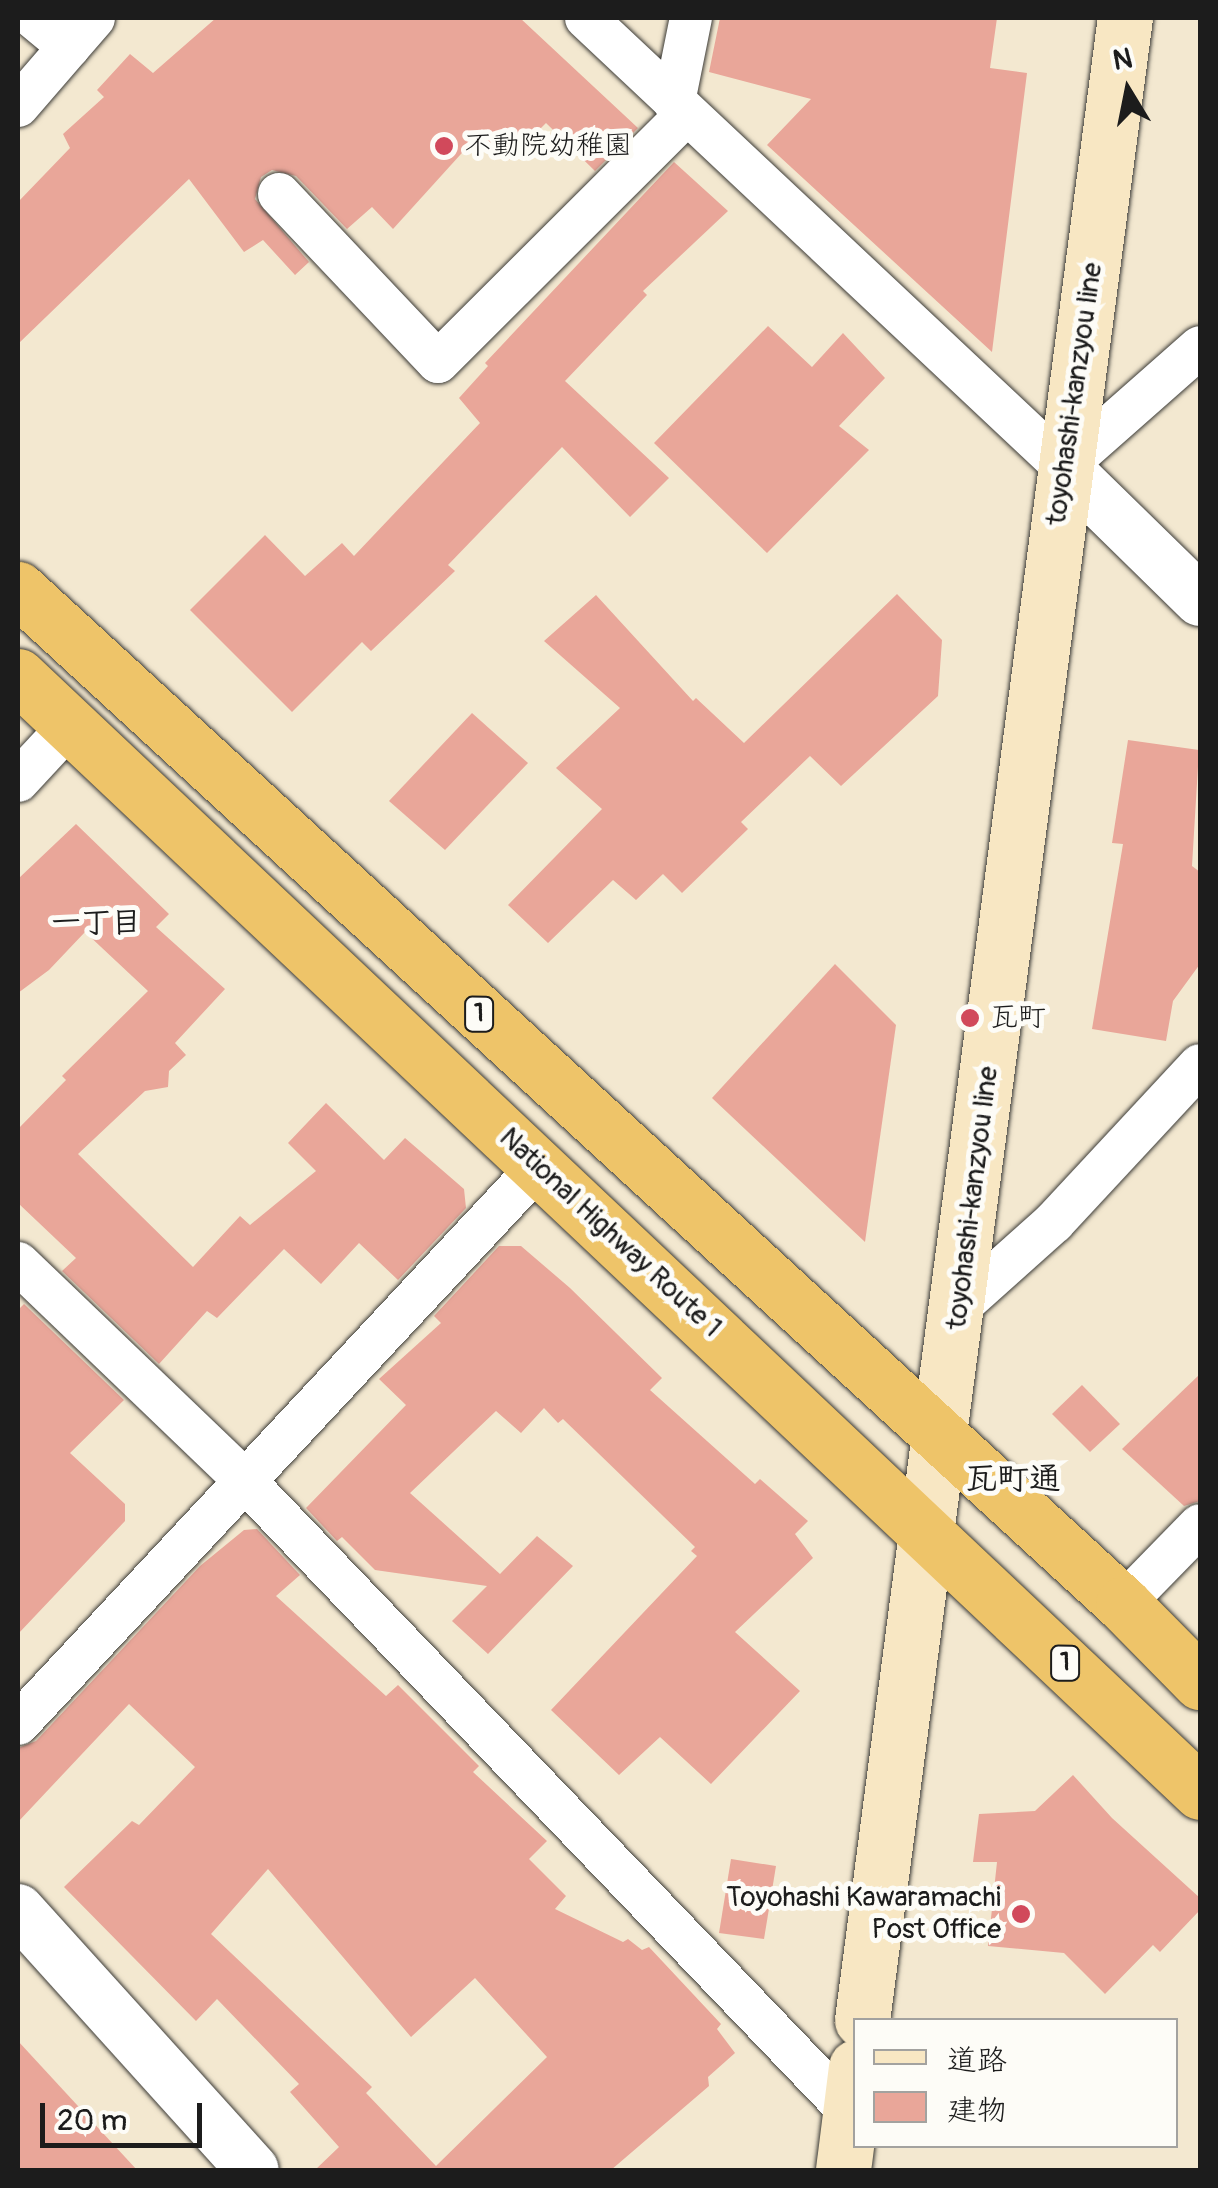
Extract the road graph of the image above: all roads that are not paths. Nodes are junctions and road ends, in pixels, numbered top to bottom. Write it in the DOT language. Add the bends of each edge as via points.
graph roads {
  1 [pos="34,18"];
  2 [pos="586,18"];
  3 [pos="691,18"];
  4 [pos="1125,18"];
  5 [pos="82,32"];
  6 [pos="18,106"];
  7 [pos="681,108"];
  8 [pos="279,194"];
  9 [pos="1200,348"];
  10 [pos="1064,468"];
  11 [pos="18,589"];
  12 [pos="1200,600"];
  13 [pos="18,676"];
  14 [pos="71,724"];
  15 [pos="18,781"];
  16 [pos="1200,1065"];
  17 [pos="539,1166"];
  18 [pos="18,1263"];
  19 [pos="959,1308"];
  20 [pos="941,1440"];
  21 [pos="246,1482"];
  22 [pos="1200,1525"];
  23 [pos="929,1534"];
  24 [pos="1123,1604"];
  25 [pos="1200,1682"];
  26 [pos="18,1724"];
  27 [pos="1200,1792"];
  28 [pos="18,1910"];
  29 [pos="862,2018"];
  30 [pos="850,2135"];
  31 [pos="254,2170"];
  1 -- 5 [label="street"];
  2 -- 7 [label="street"];
  3 -- 7 [label="street"];
  4 -- 10 [label="main road, toyohashi-kanzyou line"];
  5 -- 6 [label="street"];
  7 -- 8 [label="street" via="438,362"];
  7 -- 10 [label="street"];
  9 -- 10 [label="street"];
  10 -- 12 [label="street"];
  10 -- 19 [label="main road, toyohashi-kanzyou line"];
  11 -- 20 [label="highway, 1"];
  13 -- 14 [label="highway, National Highway Route 1 / 1"];
  14 -- 15 [label="street"];
  14 -- 17 [label="highway, National Highway Route 1 / 1"];
  16 -- 19 [label="street" via="1054,1222"];
  17 -- 21 [label="street"];
  17 -- 23 [label="highway, National Highway Route 1 / 1"];
  18 -- 21 [label="street"];
  19 -- 20 [label="main road, toyohashi-kanzyou line"];
  20 -- 23 [label="main road, toyohashi-kanzyou line"];
  20 -- 24 [label="highway, 1"];
  21 -- 26 [label="street"];
  21 -- 30 [label="street"];
  22 -- 24 [label="street"];
  23 -- 27 [label="highway, National Highway Route 1 / 1"];
  23 -- 29 [label="main road, toyohashi-kanzyou line"];
  24 -- 25 [label="highway, 1"];
  28 -- 31 [label="street"];
}
